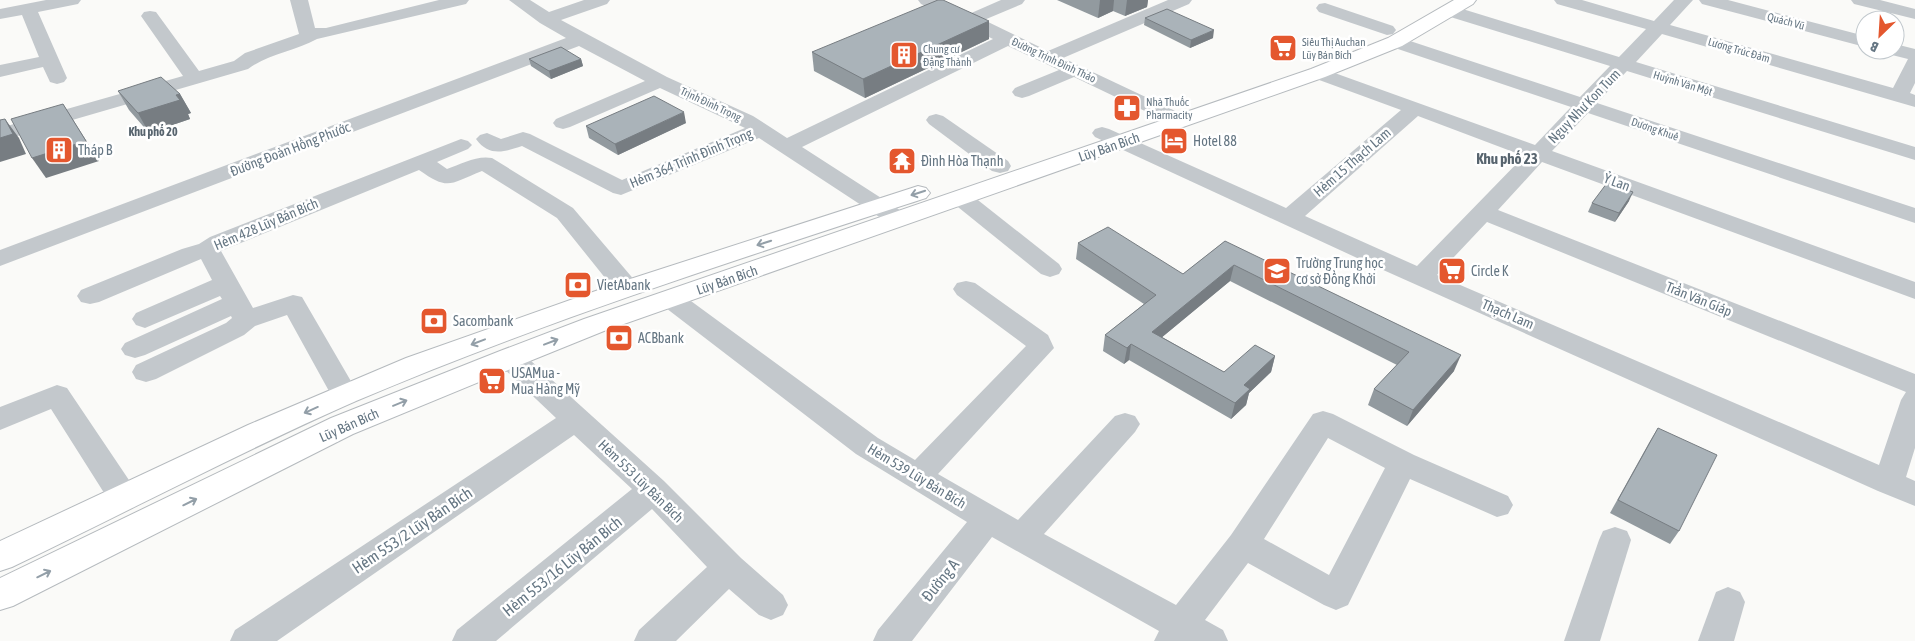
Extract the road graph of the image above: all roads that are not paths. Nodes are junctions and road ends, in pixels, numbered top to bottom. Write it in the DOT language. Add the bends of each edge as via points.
graph roads {
  1 [pos="72,0"];
  2 [pos="298,0"];
  3 [pos="460,0"];
  4 [pos="518,0"];
  5 [pos="602,0"];
  6 [pos="927,0"];
  7 [pos="1016,0"];
  8 [pos="1183,0"];
  9 [pos="1563,0"];
  10 [pos="1684,0"];
  11 [pos="1708,0"];
  12 [pos="1860,0"];
  13 [pos="1446,2"];
  14 [pos="40,5"];
  15 [pos="1325,8"];
  16 [pos="3,9"];
  17 [pos="1915,14"];
  18 [pos="150,16"];
  19 [pos="546,19"];
  20 [pos="969,20"];
  21 [pos="1658,27"];
  22 [pos="1128,28"];
  23 [pos="313,34"];
  24 [pos="1391,36"];
  25 [pos="1009,38"];
  26 [pos="580,39"];
  27 [pos="1855,39"];
  28 [pos="1051,59"];
  29 [pos="50,60"];
  30 [pos="1915,63"];
  31 [pos="1623,64"];
  32 [pos="1075,70"];
  33 [pos="0,71"];
  34 [pos="191,73"];
  35 [pos="1318,73"];
  36 [pos="57,78"];
  37 [pos="660,80"];
  38 [pos="1022,92"];
  39 [pos="1907,99"];
  40 [pos="1584,105"];
  41 [pos="1415,108"];
  42 [pos="1172,116"];
  43 [pos="936,120"];
  44 [pos="563,123"];
  45 [pos="761,129"];
  46 [pos="0,135"];
  47 [pos="1112,137"];
  48 [pos="487,140"];
  49 [pos="461,145"];
  50 [pos="786,146"];
  51 [pos="1538,154"];
  52 [pos="1915,154"];
  53 [pos="421,161"];
  54 [pos="1000,166"];
  55 [pos="961,198"];
  56 [pos="889,212"];
  57 [pos="1483,212"];
  58 [pos="1290,216"];
  59 [pos="1915,216"];
  60 [pos="208,249"];
  61 [pos="0,259"];
  62 [pos="1050,269"];
  63 [pos="1421,277"];
  64 [pos="627,288"];
  65 [pos="966,289"];
  66 [pos="1915,291"];
  67 [pos="90,296"];
  68 [pos="671,300"];
  69 [pos="236,303"];
  70 [pos="145,319"];
  71 [pos="510,358"];
  72 [pos="140,361"];
  73 [pos="1915,385"];
  74 [pos="345,395"];
  75 [pos="1915,400"];
  76 [pos="0,419"];
  77 [pos="576,419"];
  78 [pos="1125,424"];
  79 [pos="1403,463"];
  80 [pos="918,476"];
  81 [pos="1889,483"];
  82 [pos="653,490"];
  83 [pos="1915,494"];
  84 [pos="124,498"];
  85 [pos="1497,505"];
  86 [pos="988,519"];
  87 [pos="142,525"];
  88 [pos="1022,537"];
  89 [pos="1615,540"];
  90 [pos="1243,544"];
  91 [pos="0,557"];
  92 [pos="729,568"];
  93 [pos="0,595"];
  94 [pos="1728,602"];
  95 [pos="771,605"];
  96 [pos="1188,635"];
  97 [pos="248,641"];
  98 [pos="470,641"];
  99 [pos="652,641"];
  100 [pos="891,641"];
  101 [pos="1582,641"];
  102 [pos="1716,641"];
  1 -- 14 [label="street"];
  2 -- 23 [label="street" via="307,32"];
  3 -- 23 [label="street"];
  4 -- 19 [label="street, Trịnh Đình Trọng"];
  5 -- 19 [label="street"];
  6 -- 20 [label="street, Đường Trịnh Đình Thảo"];
  7 -- 20 [label="street"];
  8 -- 28 [label="street"];
  9 -- 21 [label="street, Lương Trúc Đàm"];
  10 -- 21 [label="street, Ngụy Như Kon Tum"];
  11 -- 27 [label="street, Quách Vũ"];
  12 -- 17 [label="street"];
  13 -- 24 [label="main road, Lũy Bán Bích"];
  13 -- 31 [label="street, Huỳnh Văn Một"];
  14 -- 16 [label="street"];
  14 -- 29 [label="street"];
  15 -- 24 [label="street, Dương Khuê"];
  18 -- 34 [label="street"];
  19 -- 26 [label="street, Trịnh Đình Trọng"];
  20 -- 25 [label="street, Đường Trịnh Đình Thảo"];
  21 -- 31 [label="street, Ngụy Như Kon Tum"];
  21 -- 39 [label="street, Lương Trúc Đàm"];
  22 -- 28 [label="street"];
  23 -- 34 [label="street" via="252,57 241,65"];
  24 -- 35 [label="main road, Lũy Bán Bích"];
  24 -- 40 [label="street, Dương Khuê"];
  24 -- 42 [label="main road, Lũy Bán Bích" via="1376,36 1294,64"];
  25 -- 28 [label="street, Đường Trịnh Đình Thảo"];
  25 -- 50 [label="street"];
  26 -- 37 [label="street, Trịnh Đình Trọng"];
  26 -- 61 [label="street, Đường Đoàn Hồng Phước"];
  28 -- 32 [label="street, Đường Trịnh Đình Thảo"];
  29 -- 33 [label="street"];
  29 -- 36 [label="street"];
  30 -- 39 [label="street"];
  31 -- 40 [label="street, Ngụy Như Kon Tum"];
  31 -- 52 [label="street, Huỳnh Văn Một"];
  32 -- 38 [label="street"];
  32 -- 42 [label="street, Đường Trịnh Đình Thảo"];
  34 -- 46 [label="street"];
  35 -- 41 [label="street, Ỷ Lan"];
  35 -- 42 [label="main road, Lũy Bán Bích"];
  37 -- 44 [label="street"];
  37 -- 45 [label="street, Trịnh Đình Trọng"];
  40 -- 51 [label="street, Ngụy Như Kon Tum"];
  40 -- 59 [label="street, Dương Khuê"];
  41 -- 51 [label="street, Ỷ Lan"];
  41 -- 58 [label="street, Hẻm 15 Thạch Lam"];
  42 -- 47 [label="main road, Lũy Bán Bích"];
  43 -- 54 [label="street"];
  45 -- 48 [label="street, Hẻm 364 Trịnh Đình Trọng" via="621,188 523,138 499,146"];
  45 -- 50 [label="street, Trịnh Đình Trọng"];
  47 -- 54 [label="main road, Lũy Bán Bích"];
  47 -- 55 [label="main road, Lũy Bán Bích"];
  47 -- 58 [label="street, Thạch Lam"];
  49 -- 53 [label="street, Hẻm 428 Lũy Bán Bích"];
  50 -- 56 [label="street, Trịnh Đình Trọng"];
  51 -- 57 [label="street, Ngụy Như Kon Tum"];
  51 -- 66 [label="street, Ỷ Lan"];
  53 -- 60 [label="street, Hẻm 428 Lũy Bán Bích" via="218,242"];
  53 -- 64 [label="street" via="445,178 484,163 565,213"];
  54 -- 56 [label="main road, Lũy Bán Bích, one-way"];
  55 -- 56 [label="main road, Lũy Bán Bích"];
  55 -- 62 [label="street"];
  56 -- 64 [label="main road, Lũy Bán Bích, one-way"];
  56 -- 68 [label="main road, Lũy Bán Bích"];
  57 -- 63 [label="street, Ngụy Như Kon Tum"];
  57 -- 73 [label="street, Trần Văn Giáp"];
  58 -- 63 [label="street, Thạch Lam"];
  60 -- 67 [label="street"];
  60 -- 69 [label="street, Hẻm 428 Lũy Bán Bích"];
  63 -- 81 [label="street, Thạch Lam"];
  64 -- 74 [label="main road, Lũy Bán Bích, one-way" via="524,324"];
  65 -- 80 [label="street" via="1039,341 1040,348"];
  71 -- 68 [label="main road, Lũy Bán Bích, one-way" via="594,325"];
  68 -- 80 [label="street, Hẻm 539 Lũy Bán Bích" via="867,446"];
  69 -- 70 [label="street"];
  69 -- 72 [label="street" via="235,329"];
  69 -- 74 [label="street" via="294,303"];
  71 -- 77 [label="street, Hẻm 553 Lũy Bán Bích"];
  87 -- 71 [label="main road, Lũy Bán Bích, one-way" via="342,426"];
  74 -- 84 [label="main road, Lũy Bán Bích, one-way"];
  75 -- 81 [label="street"];
  76 -- 84 [label="street" via="57,395"];
  77 -- 82 [label="street, Hẻm 553 Lũy Bán Bích"];
  77 -- 97 [label="street, Hèm 553/2 Lũy Bán Bích"];
  78 -- 88 [label="street"];
  79 -- 85 [label="street"];
  79 -- 90 [label="street" via="1323,422"];
  79 -- 90 [label="street" via="1336,594"];
  80 -- 86 [label="street, Hẻm 539 Lũy Bán Bích"];
  81 -- 83 [label="street, Thạch Lam"];
  82 -- 92 [label="street, Hẻm 553 Lũy Bán Bích"];
  82 -- 98 [label="street, Hèm 553/16 Lũy Bán Bích"];
  84 -- 87 [label="main road"];
  84 -- 91 [label="main road, Lũy Bán Bích"];
  86 -- 88 [label="street, Hẻm 539 Lũy Bán Bích"];
  86 -- 100 [label="street, Đường A"];
  93 -- 87 [label="main road, Lũy Bán Bích, one-way"];
  88 -- 96 [label="street, Hẻm 539 Lũy Bán Bích"];
  89 -- 101 [label="street"];
  90 -- 96 [label="street"];
  92 -- 95 [label="street, Hẻm 553 Lũy Bán Bích"];
  92 -- 99 [label="street"];
  94 -- 102 [label="street"];
}
